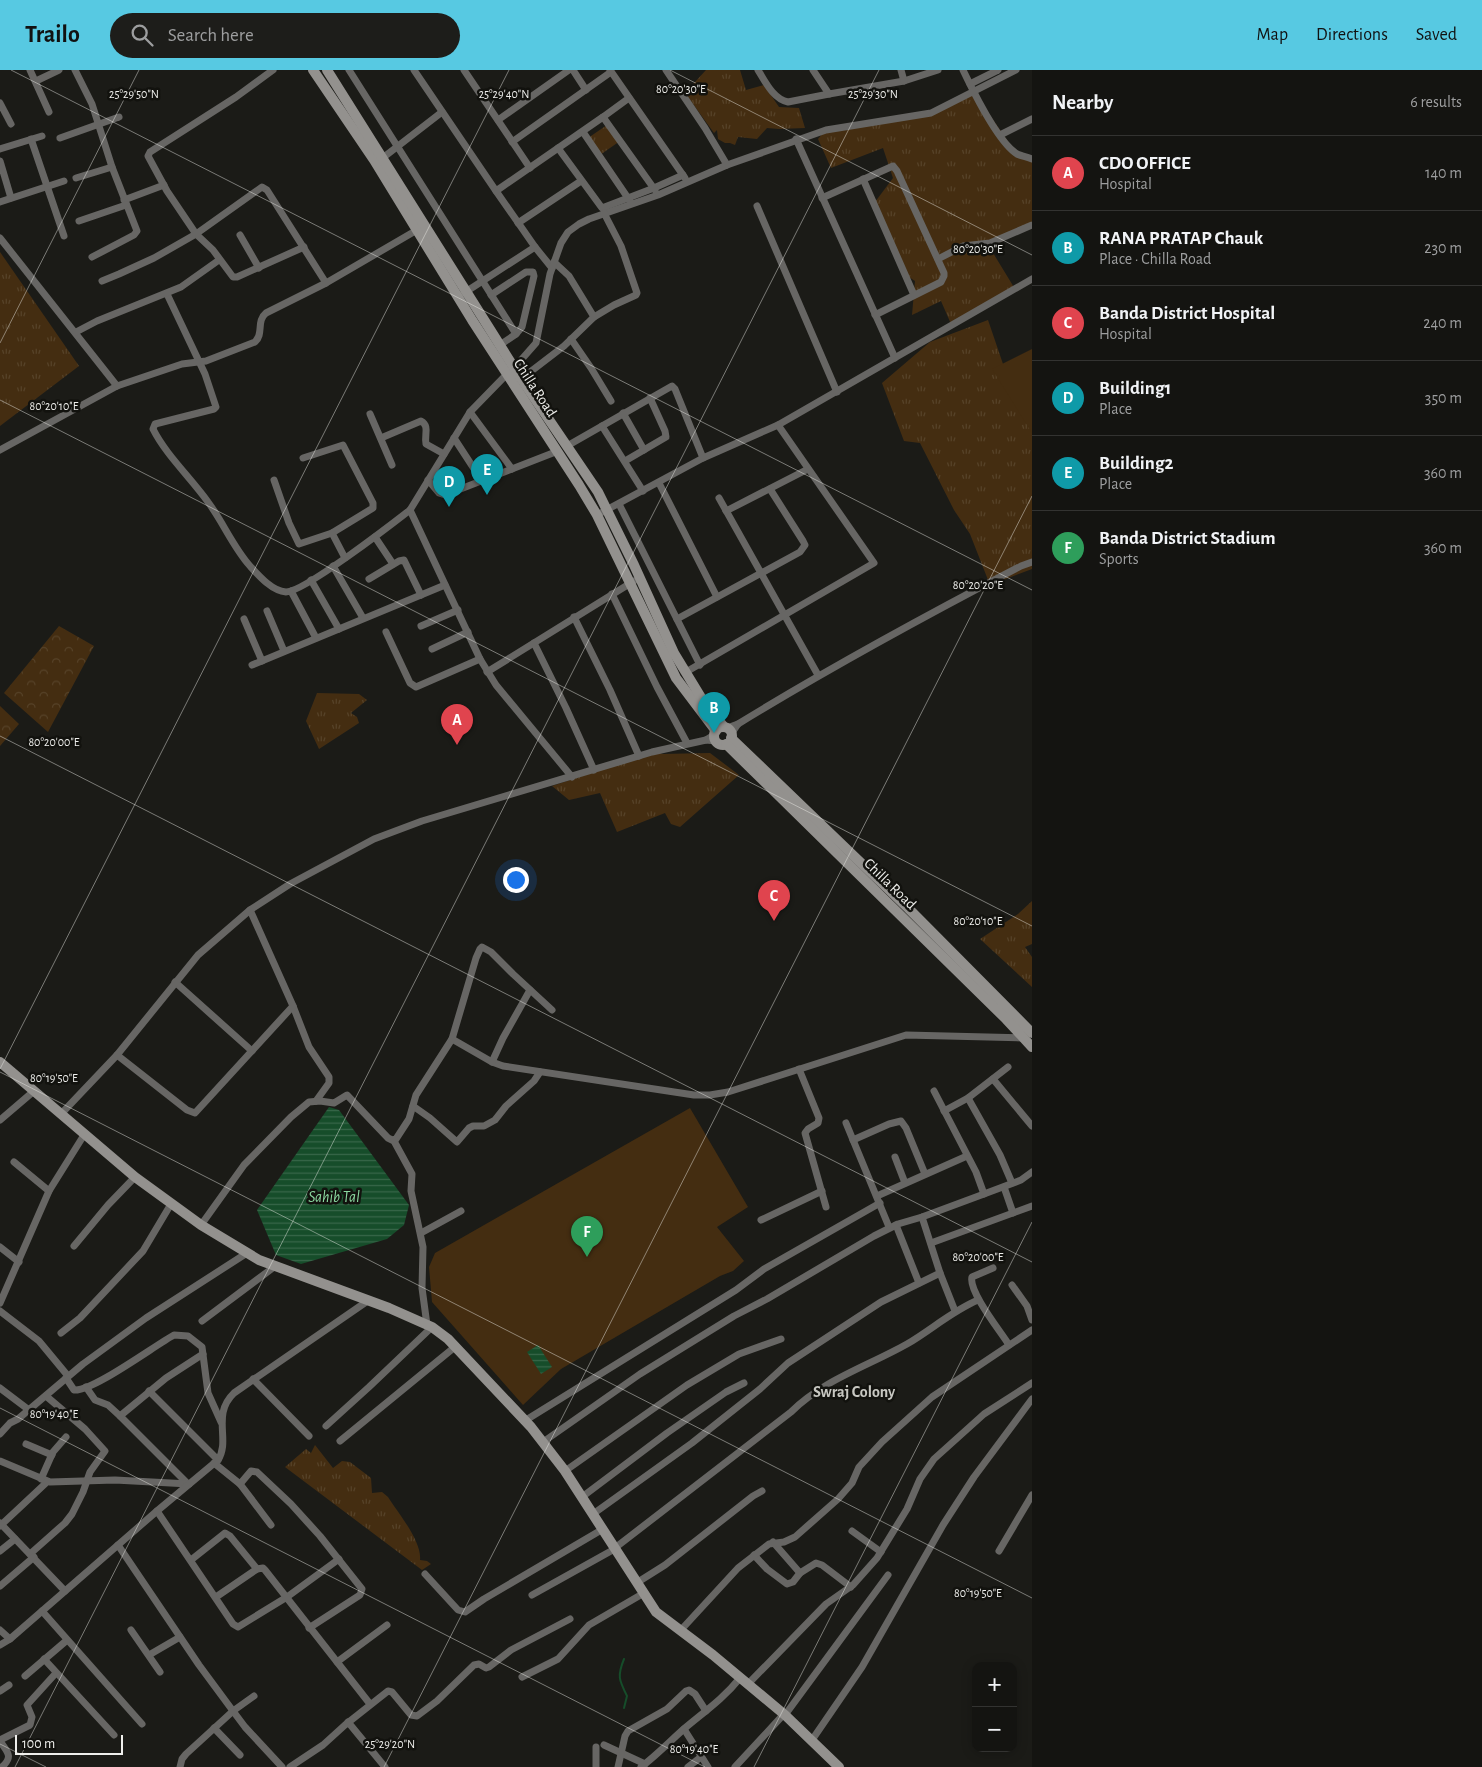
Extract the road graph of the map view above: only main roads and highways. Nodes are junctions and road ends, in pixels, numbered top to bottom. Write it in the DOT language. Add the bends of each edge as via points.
graph roads {
  1 [pos="314,70"];
  2 [pos="326,70"];
  3 [pos="379,160"];
  4 [pos="409,208"];
  5 [pos="462,294"];
  6 [pos="511,371"];
  7 [pos="562,448"];
  8 [pos="721,735"];
  9 [pos="1028,1036"];
  10 [pos="1032,1047"];
  11 [pos="0,1062"];
  12 [pos="839,1767"];
  1 -- 3 [label="main road, Chilla Road"];
  2 -- 3 [label="main road"];
  3 -- 4 [label="main road, Chilla Road"];
  4 -- 5 [label="main road"];
  4 -- 5 [label="main road, Chilla Road" via="417,230"];
  5 -- 6 [label="main road, Chilla Road"];
  5 -- 6 [label="main road" via="500,345"];
  6 -- 7 [label="main road, Chilla Road"];
  6 -- 7 [label="main road" via="521,379"];
  7 -- 8 [label="main road" via="608,510 674,653"];
  7 -- 8 [label="main road, Chilla Road" via="676,678"];
  8 -- 9 [label="main road"];
  9 -- 10 [label="main road"];
  11 -- 12 [label="main road" via="135,1177 201,1225 274,1266 430,1326 456,1346 526,1420 565,1471 656,1612 785,1715"];
}
